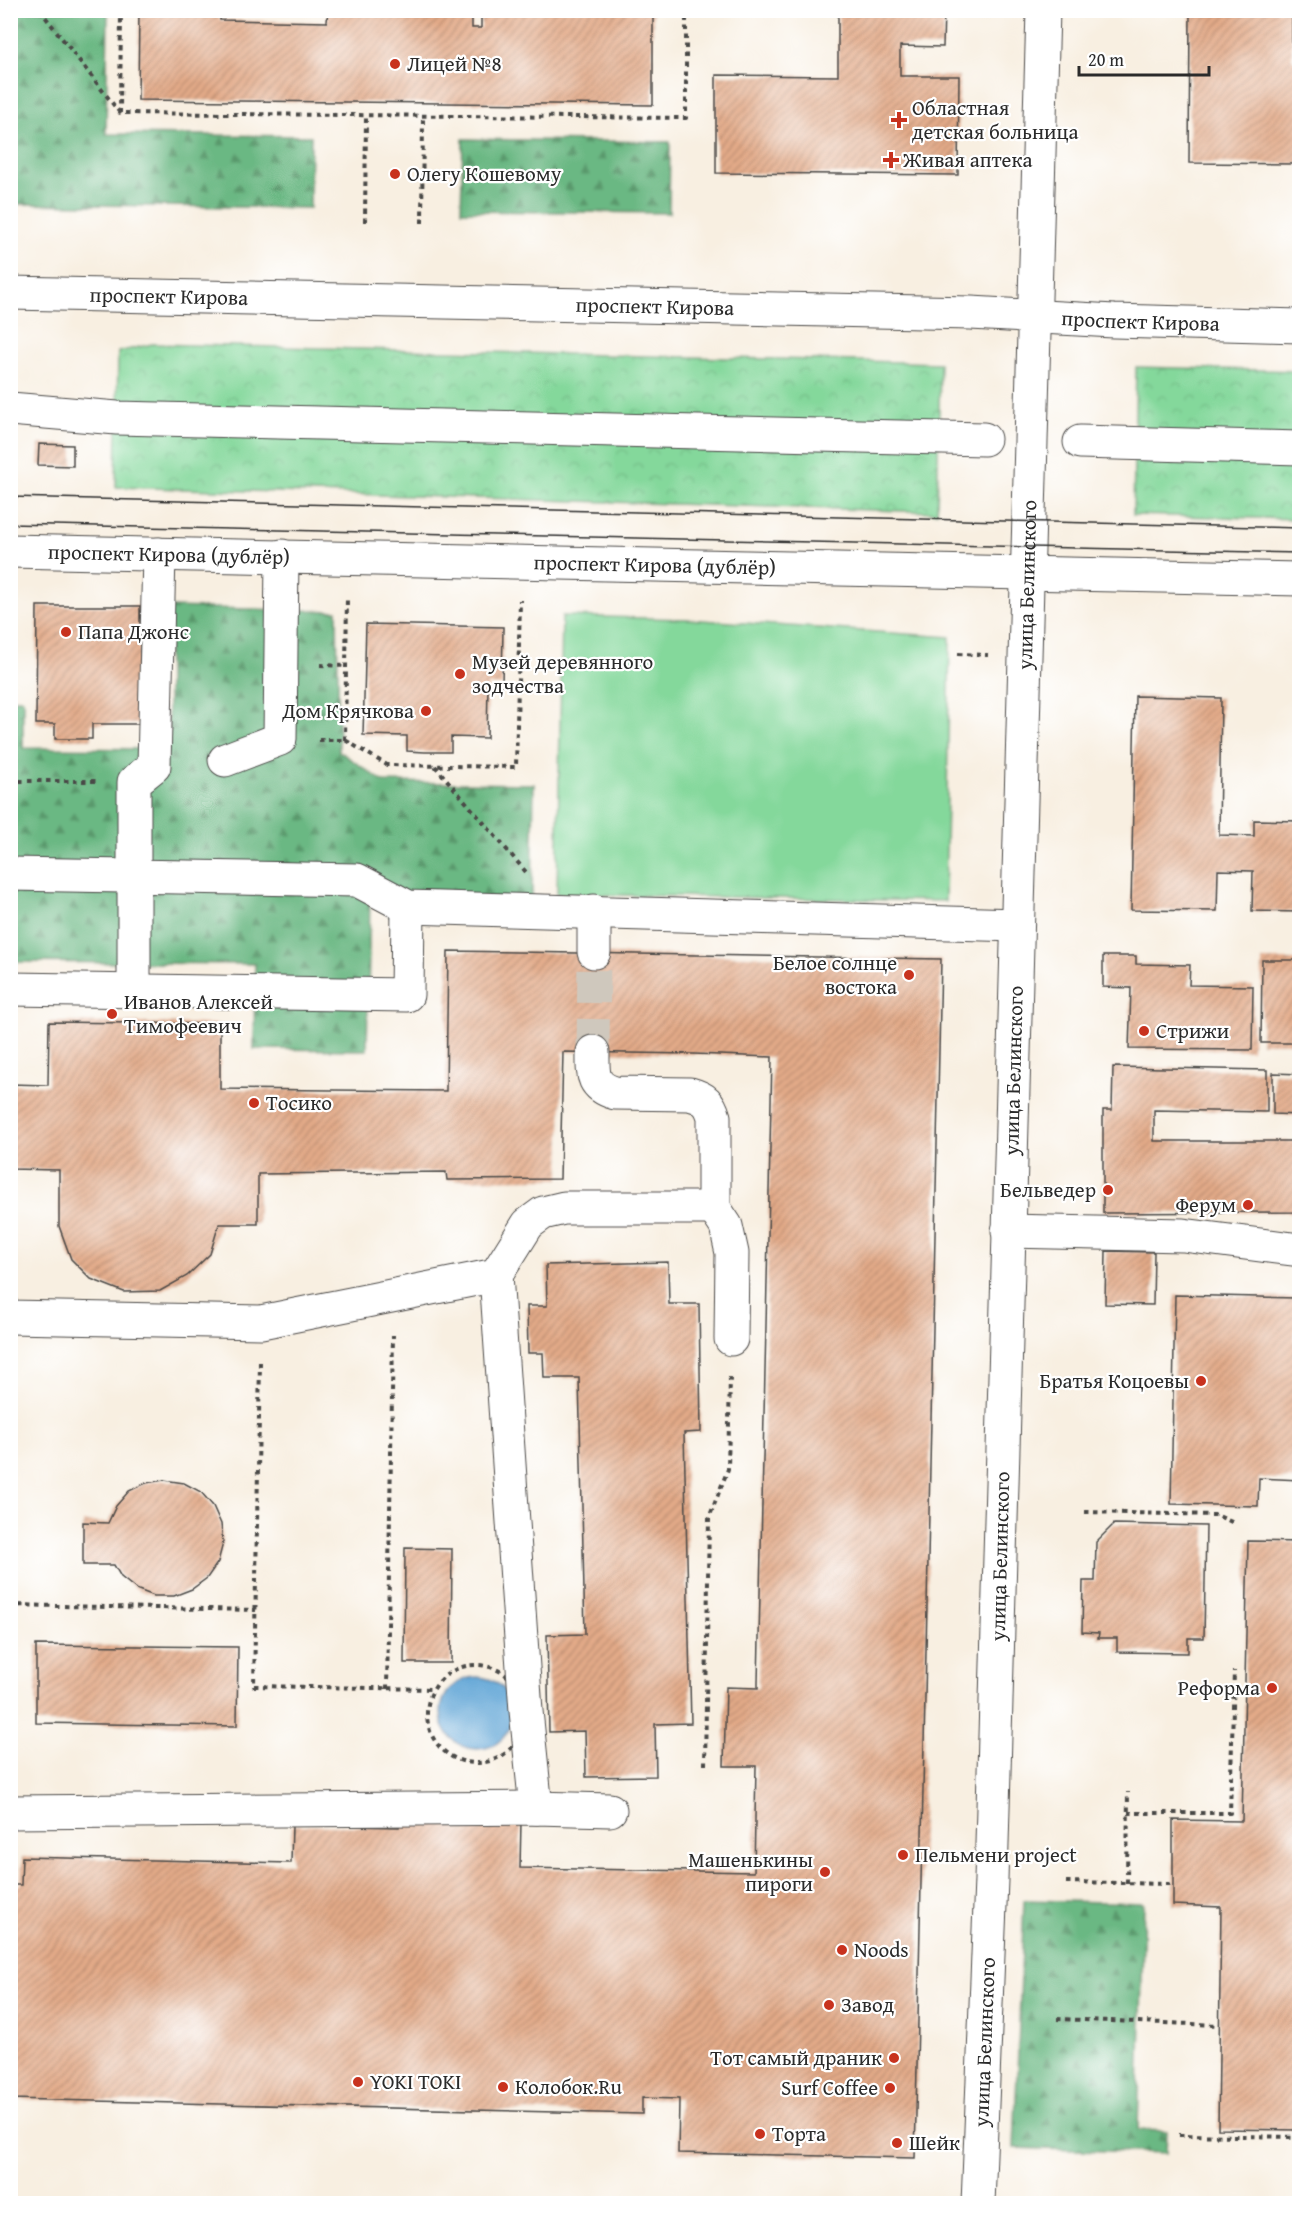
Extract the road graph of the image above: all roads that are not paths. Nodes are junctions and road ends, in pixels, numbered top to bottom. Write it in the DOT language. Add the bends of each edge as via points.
graph roads {
  1 [pos="1043,10"];
  2 [pos="10,293"];
  3 [pos="1036,317"];
  4 [pos="1299,326"];
  5 [pos="10,409"];
  6 [pos="984,439"];
  7 [pos="1080,442"];
  8 [pos="1299,448"];
  9 [pos="10,551"];
  10 [pos="159,554"];
  11 [pos="282,556"];
  12 [pos="1027,572"];
  13 [pos="1299,579"];
  14 [pos="225,760"];
  15 [pos="10,874"];
  16 [pos="134,876"];
  17 [pos="408,907"];
  18 [pos="594,912"];
  19 [pos="1017,925"];
  20 [pos="594,952"];
  21 [pos="10,989"];
  22 [pos="134,991"];
  23 [pos="593,1052"];
  24 [pos="714,1208"];
  25 [pos="1008,1231"];
  26 [pos="1299,1250"];
  27 [pos="496,1275"];
  28 [pos="10,1317"];
  29 [pos="731,1338"];
  30 [pos="536,1808"];
  31 [pos="610,1810"];
  32 [pos="10,1812"];
  33 [pos="978,2204"];
  1 -- 3 [label="street, улица Белинского"];
  2 -- 3 [label="street, проспект Кирова"];
  3 -- 4 [label="street, проспект Кирова"];
  3 -- 12 [label="street, улица Белинского"];
  5 -- 6 [label="street" via="117,418"];
  7 -- 8 [label="street"];
  9 -- 10 [label="street, проспект Кирова (дублёр)"];
  10 -- 11 [label="street, проспект Кирова (дублёр)"];
  10 -- 16 [label="street" via="154,766 134,782"];
  11 -- 12 [label="street, проспект Кирова (дублёр)"];
  11 -- 14 [label="street" via="280,739"];
  12 -- 13 [label="street, проспект Кирова (дублёр)"];
  12 -- 19 [label="street, улица Белинского"];
  15 -- 16 [label="street"];
  16 -- 17 [label="street" via="357,880"];
  16 -- 22 [label="street"];
  17 -- 18 [label="street"];
  17 -- 22 [label="street" via="407,995"];
  18 -- 19 [label="street"];
  18 -- 20 [label="street"];
  19 -- 25 [label="street, улица Белинского"];
  21 -- 22 [label="street"];
  23 -- 24 [label="street" via="596,1082 604,1090 615,1094 690,1094 702,1097 710,1105 714,1117"];
  24 -- 27 [label="street" via="564,1208 543,1213 528,1224"];
  24 -- 29 [label="street" via="726,1226 732,1253"];
  25 -- 26 [label="street" via="1183,1235"];
  25 -- 33 [label="street, улица Белинского" via="991,1880"];
  27 -- 28 [label="street" via="261,1322"];
  27 -- 30 [label="street"];
  30 -- 31 [label="street"];
  30 -- 32 [label="street"];
}
